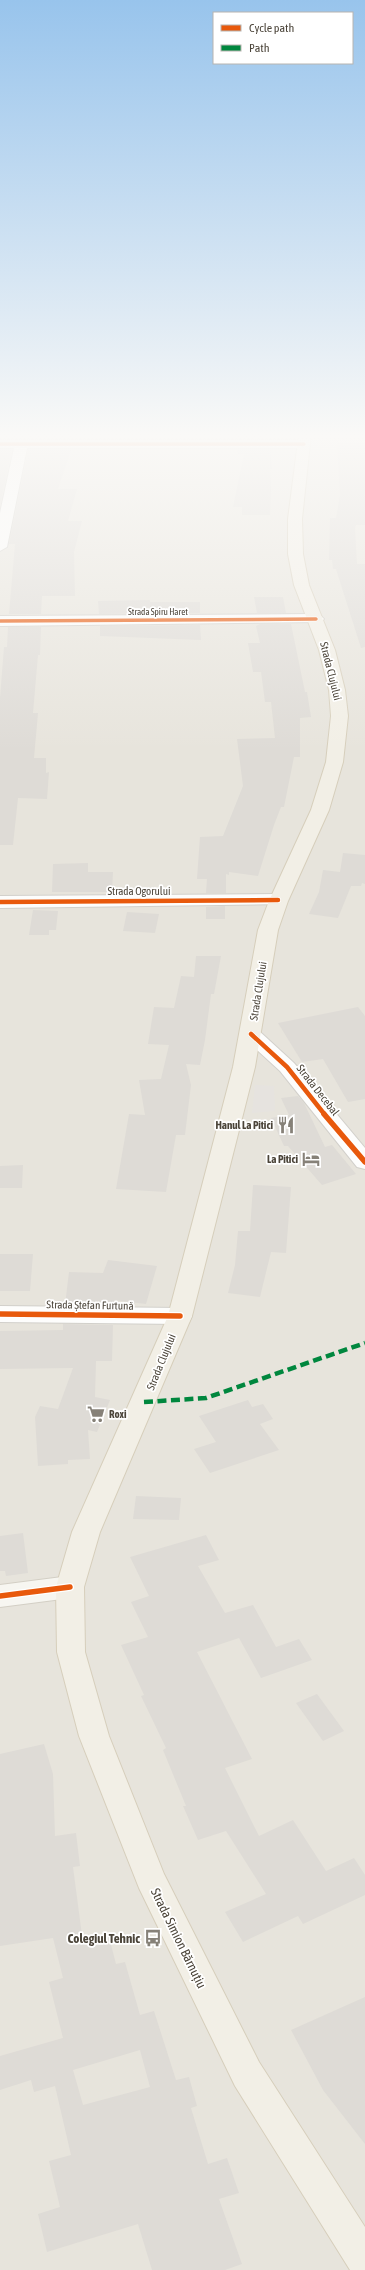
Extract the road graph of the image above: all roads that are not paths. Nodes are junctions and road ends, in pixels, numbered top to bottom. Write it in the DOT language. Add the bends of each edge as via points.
graph roads {
  1 [pos="295,540"];
  2 [pos="316,619"];
  3 [pos="0,621"];
  4 [pos="278,900"];
  5 [pos="0,902"];
  6 [pos="251,1034"];
  7 [pos="365,1162"];
  8 [pos="0,1314"];
  9 [pos="180,1316"];
  10 [pos="70,1587"];
  11 [pos="0,1596"];
  12 [pos="365,2260"];
  1 -- 2 [label="main road, Strada Clujului" via="298,573"];
  2 -- 3 [label="street, Strada Spiru Haret"];
  2 -- 4 [label="main road, Strada Clujului" via="335,682 340,709 340,730 327,791 300,856"];
  4 -- 5 [label="street, Strada Ogorului"];
  4 -- 6 [label="main road, Strada Clujului" via="268,932"];
  6 -- 7 [label="street, Strada Decebal" via="288,1067"];
  6 -- 9 [label="main road, Strada Clujului"];
  8 -- 9 [label="street, Strada Ștefan Furtună"];
  9 -- 10 [label="main road, Strada Clujului" via="86,1532"];
  10 -- 11 [label="street"];
  10 -- 12 [label="main road, Strada Simion Bărnuțiu" via="71,1652 88,1718 150,1878 247,2074"];
}
